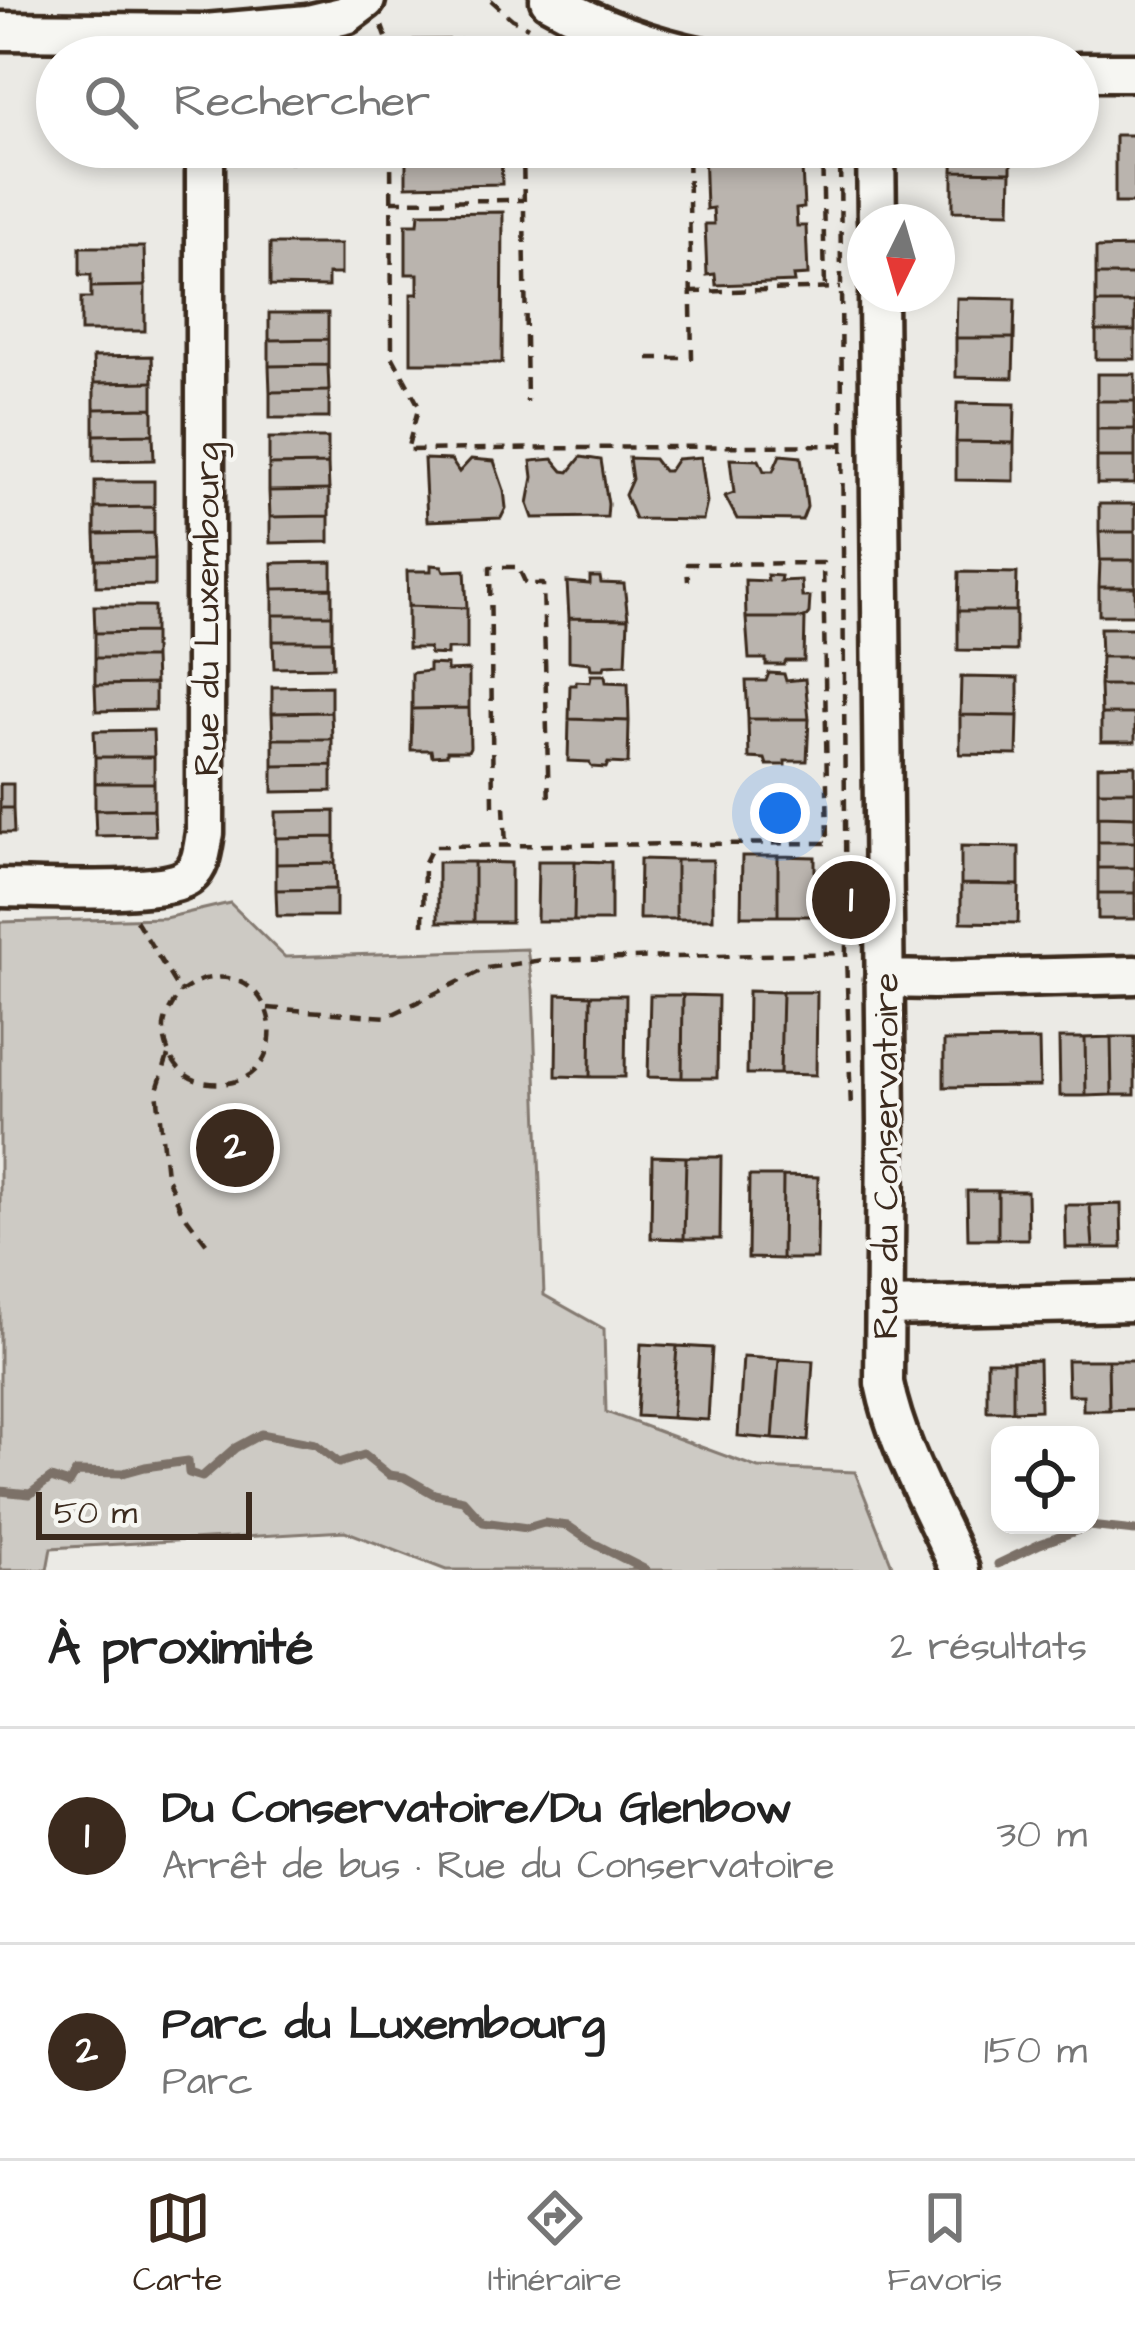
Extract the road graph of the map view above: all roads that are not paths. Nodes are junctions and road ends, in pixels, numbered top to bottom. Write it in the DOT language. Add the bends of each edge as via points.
graph roads {
  1 [pos="366,0"];
  2 [pos="549,0"];
  3 [pos="0,31"];
  4 [pos="73,36"];
  5 [pos="249,36"];
  6 [pos="628,36"];
  7 [pos="1135,71"];
  8 [pos="1099,72"];
  9 [pos="205,168"];
  10 [pos="876,168"];
  11 [pos="877,204"];
  12 [pos="878,312"];
  13 [pos="0,888"];
  14 [pos="1135,975"];
  15 [pos="884,979"];
  16 [pos="1135,1302"];
  17 [pos="885,1307"];
  18 [pos="960,1570"];
  1 -- 5 [label="street" via="346,15"];
  2 -- 6 [label="street"];
  3 -- 4 [label="street"];
  7 -- 8 [label="street"];
  9 -- 13 [label="street, Rue du Luxembourg" via="201,860 167,886"];
  10 -- 11 [label="street"];
  12 -- 15 [label="street, Rue du Conservatoire"];
  14 -- 15 [label="street"];
  15 -- 17 [label="street, Rue du Conservatoire"];
  16 -- 17 [label="street"];
  17 -- 18 [label="street, Rue du Conservatoire" via="890,1410"];
}
